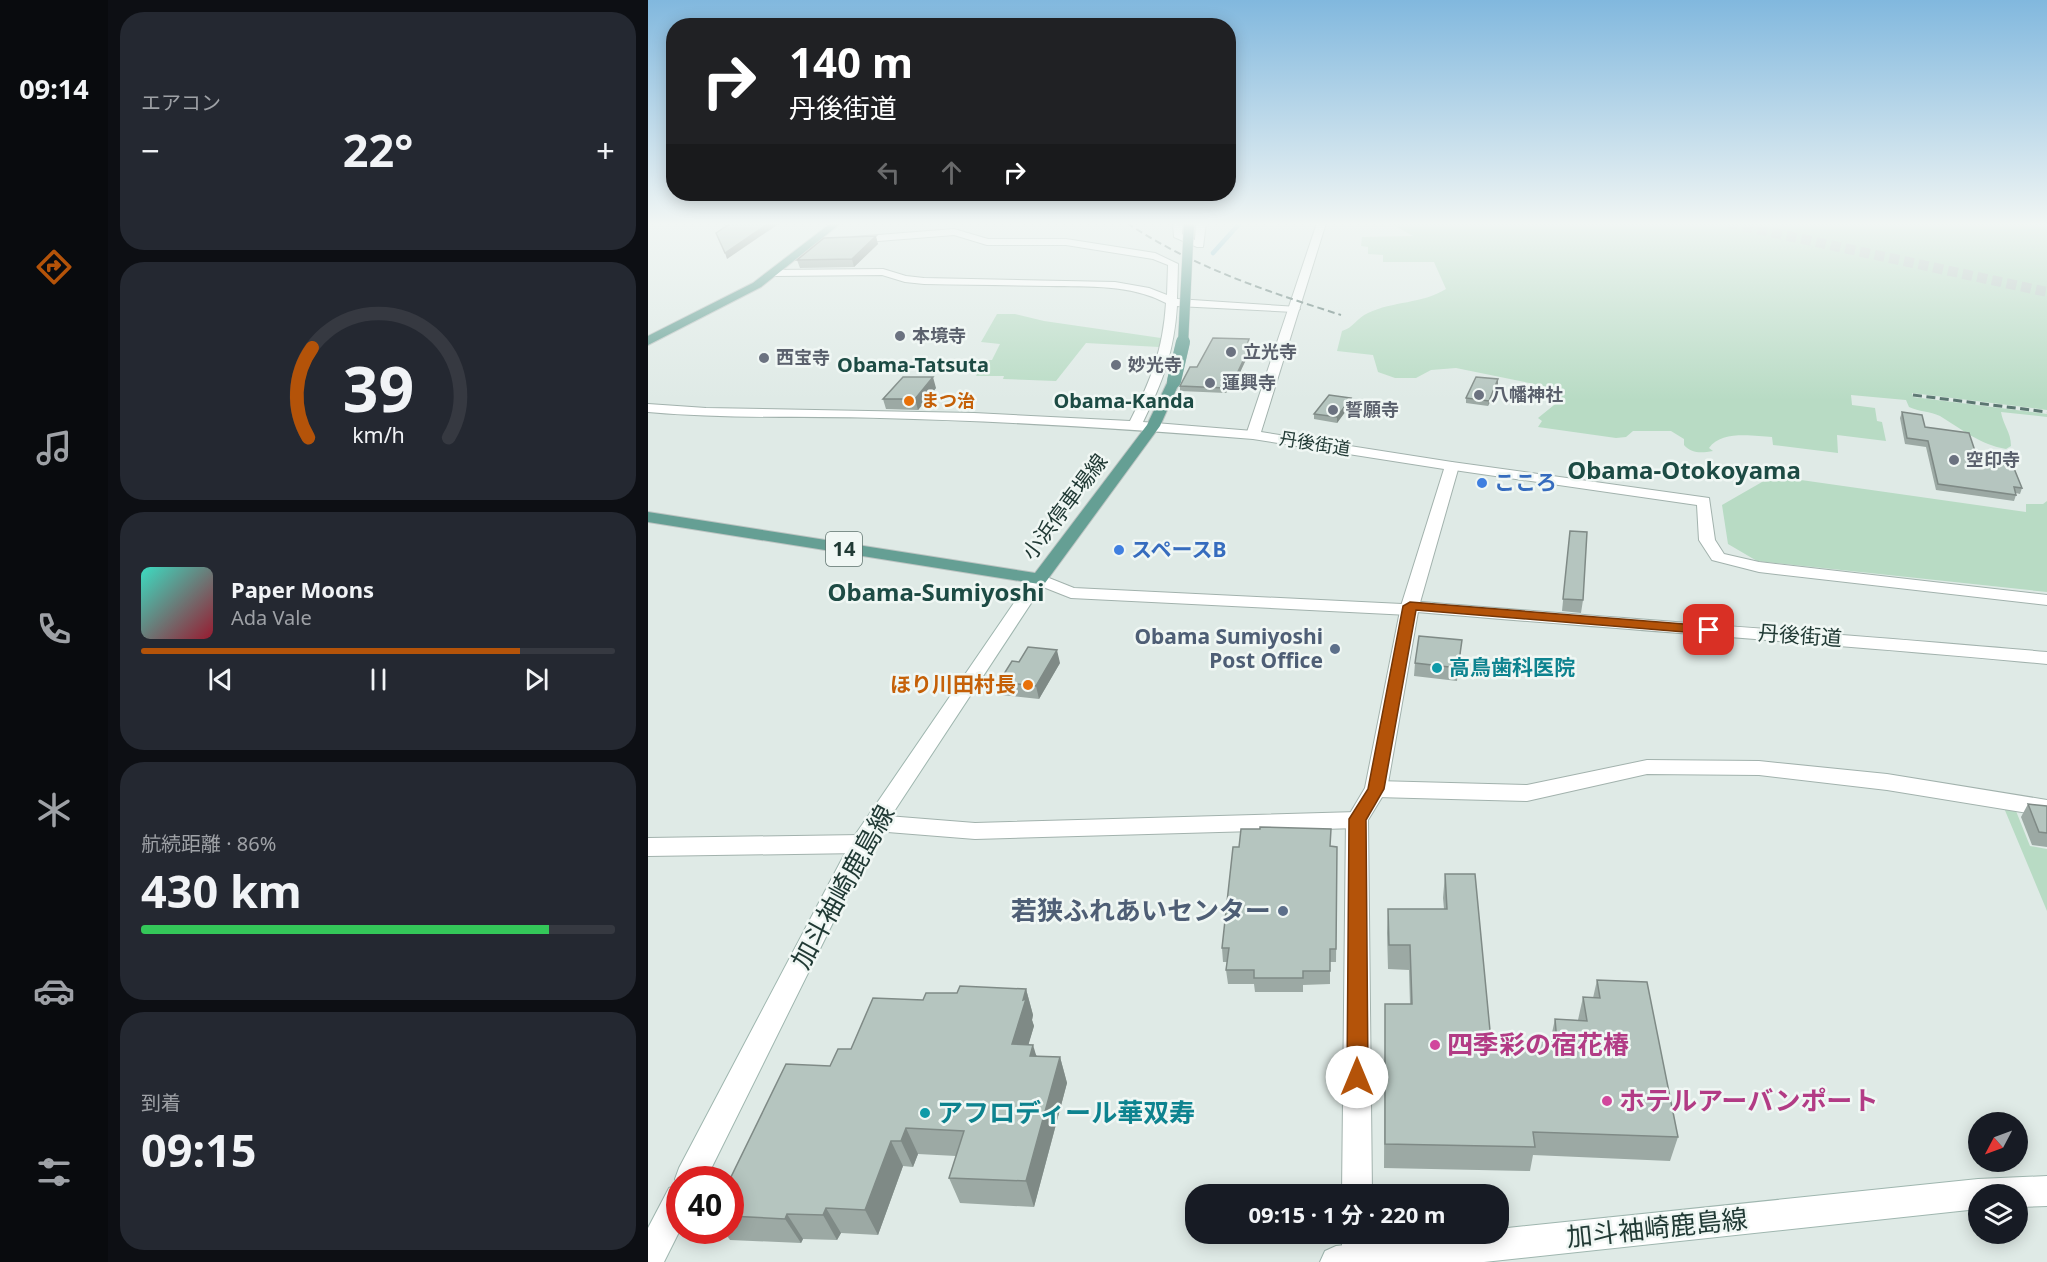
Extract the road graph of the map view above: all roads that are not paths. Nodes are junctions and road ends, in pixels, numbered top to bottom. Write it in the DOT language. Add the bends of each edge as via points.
graph roads {
  1 [pos="761,282"];
  2 [pos="973,282"];
  3 [pos="1173,282"];
  4 [pos="1186,282"];
  5 [pos="1303,282"];
  6 [pos="1172,302"];
  7 [pos="1294,309"];
  8 [pos="648,341"];
  9 [pos="648,408"];
  10 [pos="1135,425"];
  11 [pos="1153,426"];
  12 [pos="1254,435"];
  13 [pos="1452,466"];
  14 [pos="648,517"];
  15 [pos="1039,579"];
  16 [pos="2047,600"];
  17 [pos="1409,608"];
  18 [pos="2047,658"];
  19 [pos="1376,789"];
  20 [pos="2047,808"];
  21 [pos="1357,819"];
  22 [pos="876,823"];
  23 [pos="861,844"];
  24 [pos="648,847"];
  25 [pos="697,1166"];
  26 [pos="1357,1184"];
  27 [pos="2047,1191"];
  28 [pos="2028,1192"];
  29 [pos="1968,1195"];
  30 [pos="666,1226"];
  31 [pos="1350,1252"];
  32 [pos="648,1260"];
  1 -- 8 [label="main road"];
  2 -- 6 [label="street" via="1089,284 1142,290"];
  3 -- 6 [label="street"];
  4 -- 11 [label="main road, 小浜停車場線, bridge" via="1183,348 1174,381"];
  5 -- 7 [label="street, 丹後街道"];
  6 -- 7 [label="street"];
  6 -- 10 [label="street" via="1159,375"];
  7 -- 12 [label="street, 丹後街道"];
  9 -- 10 [label="street"];
  10 -- 11 [label="street"];
  11 -- 12 [label="street"];
  11 -- 15 [label="main road, 小浜停車場線"];
  12 -- 13 [label="street, 丹後街道"];
  13 -- 16 [label="street, 丹後街道" via="1704,501 1707,540 1719,557 1759,567"];
  13 -- 17 [label="street"];
  14 -- 15 [label="main road, 小浜停車場線 / 14"];
  15 -- 17 [label="street, 丹後街道" via="1071,593"];
  15 -- 22 [label="street, 加斗袖崎鹿島線"];
  17 -- 18 [label="street, 丹後街道"];
  17 -- 19 [label="street"];
  19 -- 20 [label="street" via="1527,793 1647,767 1759,768 1887,782"];
  19 -- 21 [label="street"];
  21 -- 22 [label="street" via="975,831"];
  21 -- 26 [label="street"];
  22 -- 23 [label="street, 加斗袖崎鹿島線"];
  23 -- 24 [label="street"];
  23 -- 25 [label="street, 加斗袖崎鹿島線"];
  27 -- 28 [label="street, 加斗袖崎鹿島線"];
  29 -- 31 [label="street, 加斗袖崎鹿島線"];
  30 -- 32 [label="street"];
}
